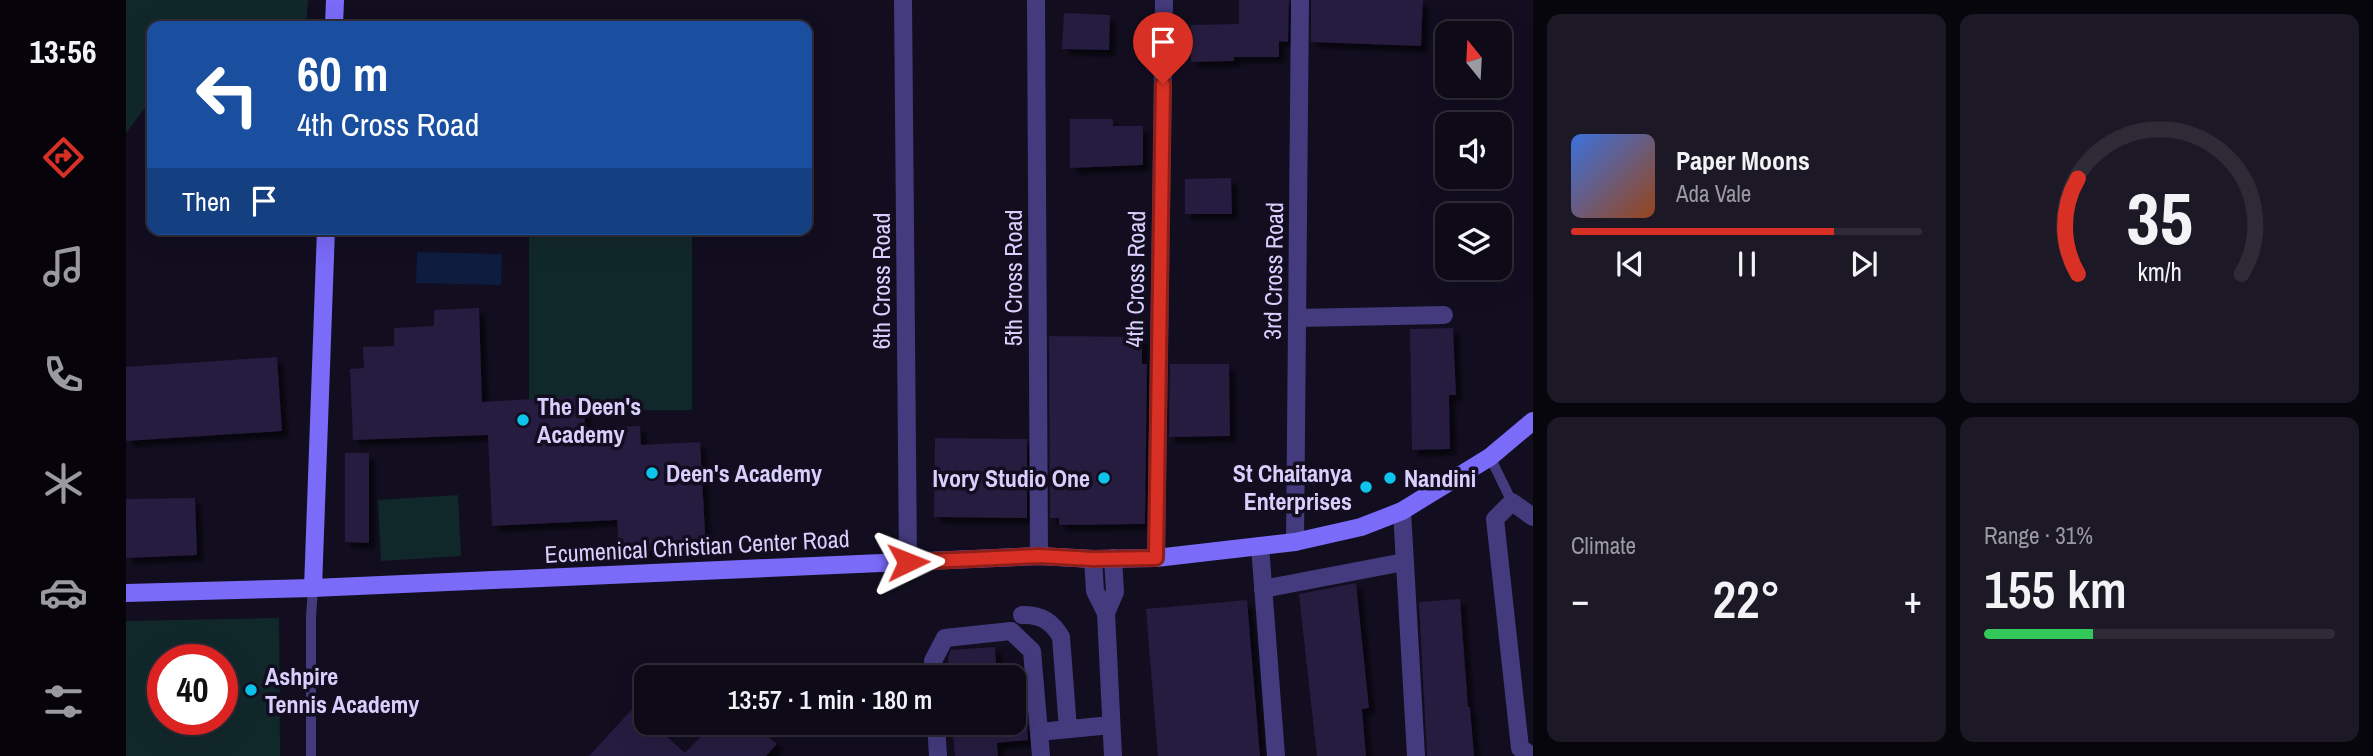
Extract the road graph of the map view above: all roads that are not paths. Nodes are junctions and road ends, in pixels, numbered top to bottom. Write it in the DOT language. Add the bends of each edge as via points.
graph roads {
  1 [pos="335,0"];
  2 [pos="903,0"];
  3 [pos="1035,0"];
  4 [pos="1164,0"];
  5 [pos="1300,0"];
  6 [pos="334,21"];
  7 [pos="326,235"];
  8 [pos="1444,315"];
  9 [pos="1297,318"];
  10 [pos="1533,421"];
  11 [pos="1490,457"];
  12 [pos="1512,502"];
  13 [pos="1402,511"];
  14 [pos="1533,517"];
  15 [pos="1295,542"];
  16 [pos="1260,546"];
  17 [pos="1039,556"];
  18 [pos="1113,558"];
  19 [pos="1156,558"];
  20 [pos="1093,559"];
  21 [pos="908,562"];
  22 [pos="1404,562"];
  23 [pos="313,588"];
  24 [pos="1263,589"];
  25 [pos="126,593"];
  26 [pos="1106,613"];
  27 [pos="1021,615"];
  28 [pos="933,665"];
  29 [pos="1111,725"];
  30 [pos="1068,729"];
  31 [pos="1039,732"];
  32 [pos="937,735"];
  33 [pos="311,756"];
  34 [pos="939,756"];
  35 [pos="1041,756"];
  36 [pos="1114,756"];
  37 [pos="1276,756"];
  38 [pos="1416,756"];
  39 [pos="1532,756"];
  1 -- 6 [label="street"];
  2 -- 21 [label="street, 6th Cross Road"];
  3 -- 17 [label="street, 5th Cross Road"];
  4 -- 19 [label="street, 4th Cross Road"];
  5 -- 9 [label="street, 3rd Cross Road"];
  7 -- 23 [label="street"];
  8 -- 9 [label="street"];
  9 -- 15 [label="street, 3rd Cross Road"];
  10 -- 11 [label="street, Ecumenical Christian Center Road"];
  11 -- 12 [label="lane"];
  11 -- 13 [label="street, Ecumenical Christian Center Road"];
  12 -- 14 [label="street"];
  12 -- 39 [label="street" via="1495,519 1520,748"];
  13 -- 15 [label="street, Ecumenical Christian Center Road" via="1361,527"];
  13 -- 22 [label="street"];
  15 -- 16 [label="street, Ecumenical Christian Center Road"];
  16 -- 19 [label="street, Ecumenical Christian Center Road"];
  16 -- 24 [label="street"];
  17 -- 20 [label="street, Ecumenical Christian Center Road"];
  17 -- 21 [label="street, Ecumenical Christian Center Road"];
  18 -- 19 [label="street, Ecumenical Christian Center Road"];
  18 -- 20 [label="street, Ecumenical Christian Center Road"];
  18 -- 26 [label="street" via="1115,592"];
  20 -- 26 [label="street" via="1095,591"];
  21 -- 23 [label="street, Ecumenical Christian Center Road"];
  22 -- 24 [label="street"];
  22 -- 38 [label="street"];
  23 -- 25 [label="street, Ecumenical Christian Center Road"];
  23 -- 33 [label="lane"];
  24 -- 37 [label="street"];
  26 -- 29 [label="street"];
  27 -- 30 [label="street" via="1046,619 1061,637"];
  28 -- 31 [label="street" via="945,638 1011,631 1032,651"];
  29 -- 30 [label="street"];
  29 -- 36 [label="street"];
  30 -- 31 [label="street"];
  31 -- 35 [label="street"];
  32 -- 34 [label="street"];
}
